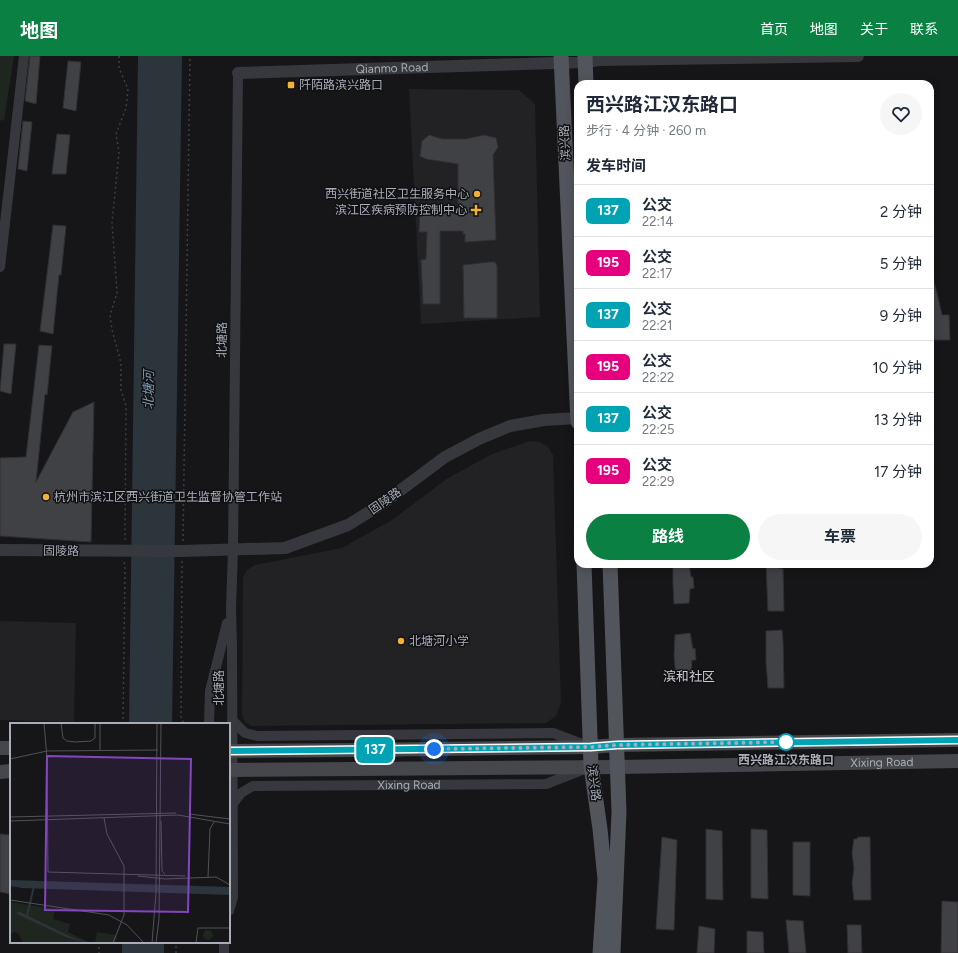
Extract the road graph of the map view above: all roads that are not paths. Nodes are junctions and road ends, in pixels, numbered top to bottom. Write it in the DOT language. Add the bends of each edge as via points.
graph roads {
  1 [pos="24,56"];
  2 [pos="858,56"];
  3 [pos="561,59"];
  4 [pos="585,59"];
  5 [pos="238,73"];
  6 [pos="586,80"];
  7 [pos="0,267"];
  8 [pos="574,334"];
  9 [pos="574,418"];
  10 [pos="0,550"];
  11 [pos="233,550"];
  12 [pos="584,568"];
  13 [pos="610,568"];
  14 [pos="231,608"];
  15 [pos="232,720"];
  16 [pos="209,723"];
  17 [pos="958,740"];
  18 [pos="617,745"];
  19 [pos="591,747"];
  20 [pos="230,751"];
  21 [pos="958,761"];
  22 [pos="591,766"];
  23 [pos="617,767"];
  24 [pos="230,770"];
  25 [pos="10,771"];
  26 [pos="0,772"];
  27 [pos="232,805"];
  28 [pos="230,908"];
  29 [pos="600,953"];
  30 [pos="613,953"];
  1 -- 7 [label="street"];
  2 -- 4 [label="street, Qianmo Road"];
  3 -- 4 [label="street, Qianmo Road"];
  3 -- 5 [label="street, Qianmo Road"];
  3 -- 8 [label="main road, 滨兴路"];
  4 -- 6 [label="main road"];
  5 -- 11 [label="street, 北塘路"];
  9 -- 11 [label="street, 固陵路" via="510,426 479,438 445,457 348,526 285,548"];
  10 -- 11 [label="street, 固陵路"];
  11 -- 14 [label="street, 北塘路"];
  12 -- 19 [label="main road, 滨兴路"];
  13 -- 18 [label="main road, 滨兴路"];
  14 -- 15 [label="street, 北塘路"];
  14 -- 16 [label="street, 北塘路" via="210,691"];
  15 -- 19 [label="street, Xixing Road" via="245,733 257,736 553,733"];
  15 -- 27 [label="street, 北塘路"];
  17 -- 18 [label="main road, Xixing Road"];
  18 -- 19 [label="main road, Xixing Road"];
  18 -- 23 [label="main road, 滨兴路"];
  19 -- 20 [label="main road, Xixing Road, bridge"];
  19 -- 22 [label="main road, 滨兴路"];
  21 -- 23 [label="main road, Xixing Road"];
  22 -- 23 [label="main road, Xixing Road"];
  22 -- 24 [label="main road, Xixing Road, bridge"];
  22 -- 27 [label="street, Xixing Road" via="546,784 253,786 240,793"];
  22 -- 29 [label="main road, 滨兴路" via="605,879"];
  23 -- 30 [label="main road, 滨兴路" via="619,812"];
  25 -- 26 [label="main road"];
  27 -- 28 [label="street, 北塘路" via="233,897"];
}
